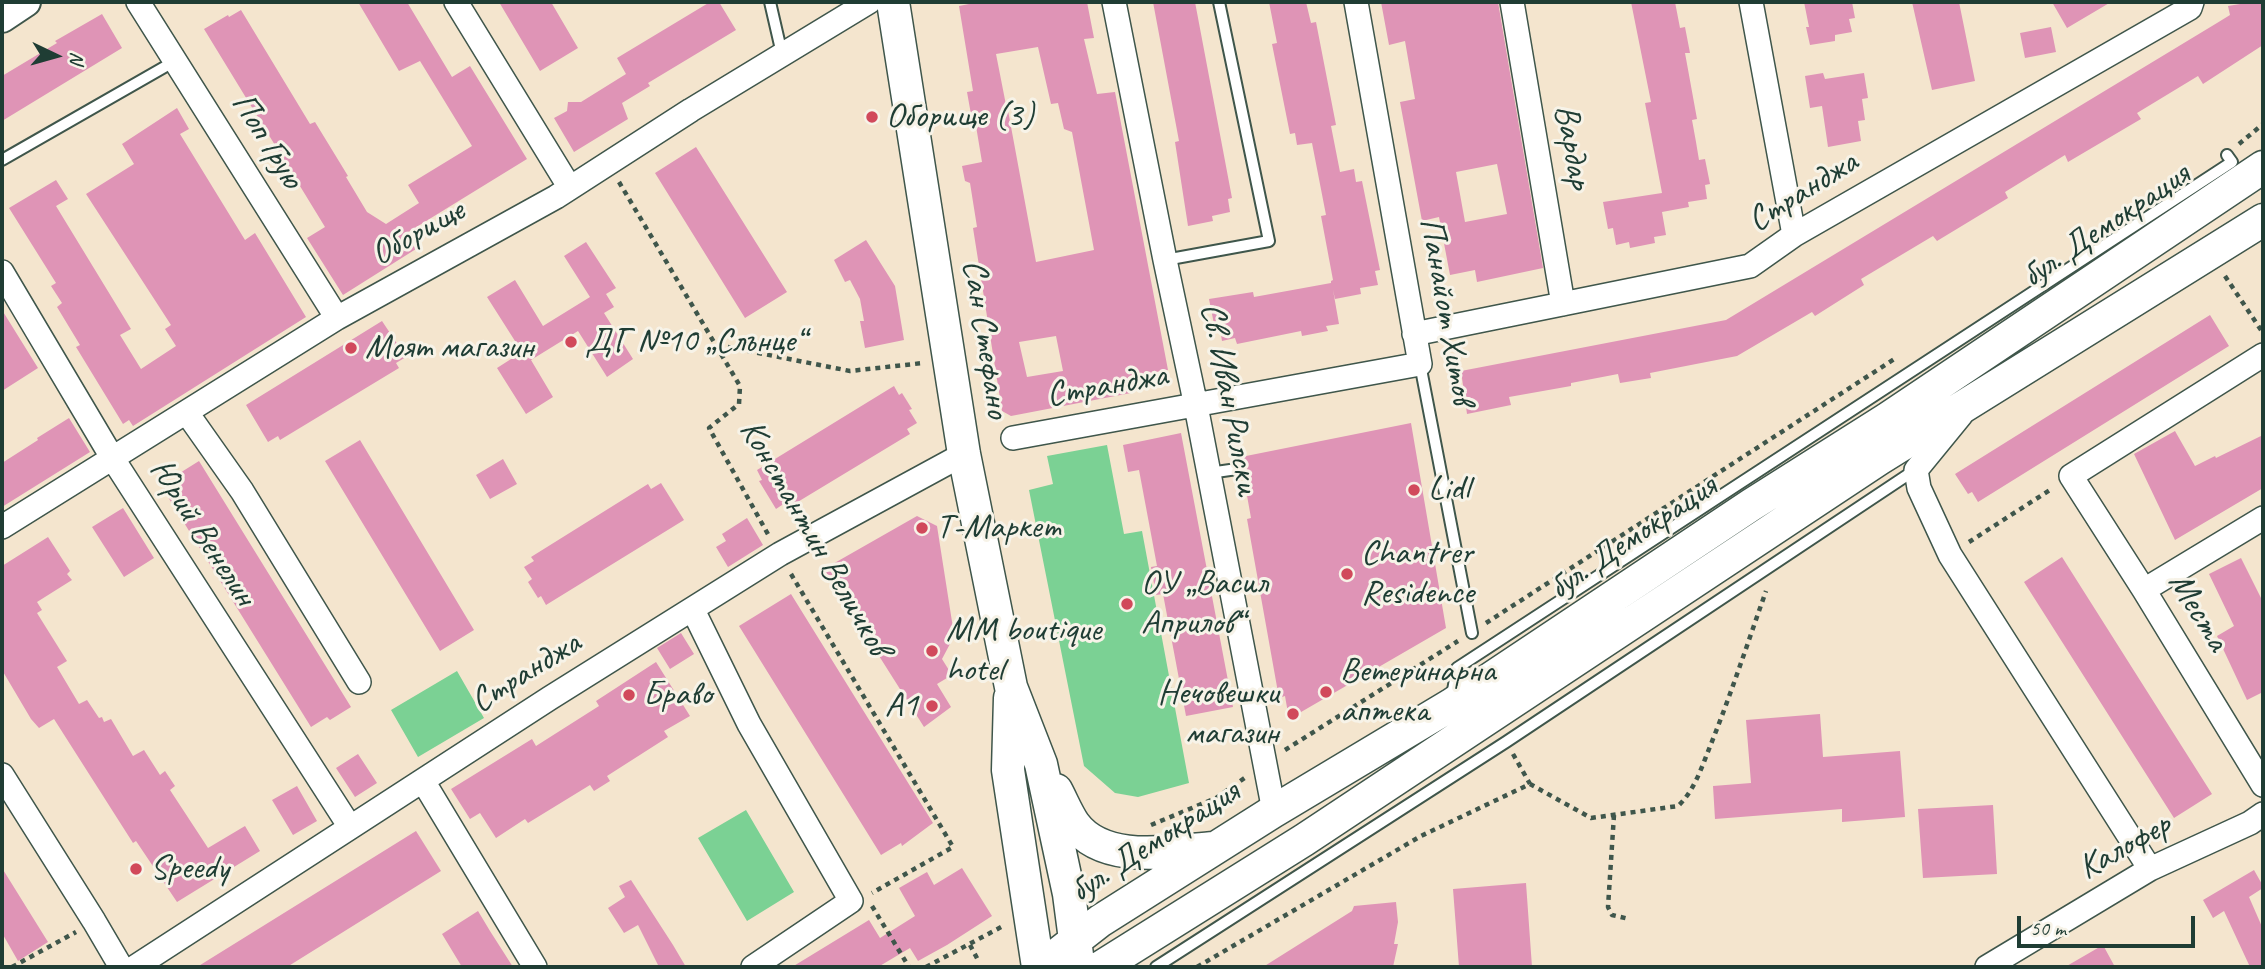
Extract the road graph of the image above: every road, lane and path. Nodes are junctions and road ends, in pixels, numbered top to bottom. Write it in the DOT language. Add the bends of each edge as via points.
graph roads {
  1 [pos="26,2"];
  2 [pos="138,2"];
  3 [pos="456,2"];
  4 [pos="770,2"];
  5 [pos="869,2"];
  6 [pos="893,2"];
  7 [pos="1114,2"];
  8 [pos="1219,2"];
  9 [pos="1356,2"];
  10 [pos="1512,2"];
  11 [pos="1751,2"];
  12 [pos="2191,5"];
  13 [pos="2,18"];
  14 [pos="782,54"];
  15 [pos="175,61"];
  16 [pos="2263,124"];
  17 [pos="2227,155"];
  18 [pos="2,160"];
  19 [pos="607,163"];
  20 [pos="2263,167"];
  21 [pos="570,188"];
  22 [pos="2263,220"];
  23 [pos="1794,234"];
  24 [pos="2211,253"];
  25 [pos="1165,260"];
  26 [pos="2,272"];
  27 [pos="1563,304"];
  28 [pos="337,318"];
  29 [pos="2263,333"];
  30 [pos="1414,334"];
  31 [pos="717,345"];
  32 [pos="1907,352"];
  33 [pos="2263,355"];
  34 [pos="949,360"];
  35 [pos="1420,365"];
  36 [pos="1973,400"];
  37 [pos="1196,406"];
  38 [pos="187,413"];
  39 [pos="1013,438"];
  40 [pos="964,454"];
  41 [pos="113,459"];
  42 [pos="1237,469"];
  43 [pos="1916,470"];
  44 [pos="1209,473"];
  45 [pos="2071,476"];
  46 [pos="2263,518"];
  47 [pos="2,527"];
  48 [pos="780,554"];
  49 [pos="1950,555"];
  50 [pos="1776,562"];
  51 [pos="2144,590"];
  52 [pos="692,610"];
  53 [pos="1472,633"];
  54 [pos="359,682"];
  55 [pos="1010,687"];
  56 [pos="1451,705"];
  57 [pos="1264,763"];
  58 [pos="1041,764"];
  59 [pos="2,775"];
  60 [pos="423,781"];
  61 [pos="2263,785"];
  62 [pos="1274,811"];
  63 [pos="2263,814"];
  64 [pos="1614,815"];
  65 [pos="350,827"];
  66 [pos="1142,828"];
  67 [pos="1215,848"];
  68 [pos="2150,869"];
  69 [pos="1629,919"];
  70 [pos="94,921"];
  71 [pos="1011,922"];
  72 [pos="970,944"];
  73 [pos="1077,953"];
  74 [pos="978,960"];
  75 [pos="12,967"];
  76 [pos="121,967"];
  77 [pos="135,967"];
  78 [pos="535,967"];
  79 [pos="753,967"];
  80 [pos="909,967"];
  81 [pos="926,967"];
  82 [pos="1040,967"];
  83 [pos="1101,967"];
  84 [pos="1156,967"];
  85 [pos="1197,967"];
  86 [pos="1987,967"];
  1 -- 13 [label="street"];
  2 -- 15 [label="street, Поп Грую"];
  3 -- 21 [label="street"];
  4 -- 14 [label="lane"];
  5 -- 14 [label="street, Оборище"];
  6 -- 34 [label="main road, Сан Стефано"];
  7 -- 25 [label="street, Св. Иван Рилски"];
  8 -- 25 [label="lane" via="1269,241"];
  9 -- 30 [label="street, Панайот Хитов"];
  10 -- 27 [label="street, Вардар"];
  11 -- 23 [label="street"];
  12 -- 23 [label="street, Странджа"];
  14 -- 19 [label="street, Оборище"];
  15 -- 18 [label="lane"];
  15 -- 28 [label="street, Поп Грую"];
  16 -- 17 [label="path"];
  17 -- 56 [label="lane" via="2232,162 1457,668"];
  19 -- 21 [label="street, Оборище"];
  19 -- 31 [label="path, Константин Величков"];
  20 -- 56 [label="main road, бул. Демокрация"];
  21 -- 28 [label="street, Оборище"];
  22 -- 24 [label="main road, бул. Демокрация"];
  23 -- 27 [label="street, Странджа" via="1751,266"];
  24 -- 29 [label="path"];
  24 -- 36 [label="main road, бул. Демокрация"];
  25 -- 37 [label="street, Св. Иван Рилски"];
  26 -- 41 [label="street, Юрий Венелин"];
  27 -- 30 [label="street, Странджа"];
  28 -- 38 [label="street, Оборище"];
  30 -- 35 [label="street, Панайот Хитов"];
  31 -- 34 [label="path" via="850,371"];
  31 -- 48 [label="path, Константин Величков" via="740,386 739,404 709,428"];
  32 -- 53 [label="path"];
  33 -- 45 [label="street"];
  34 -- 40 [label="main road, Сан Стефано"];
  35 -- 37 [label="street, Странджа"];
  35 -- 53 [label="lane, Панайот Хитов"];
  36 -- 43 [label="street"];
  36 -- 83 [label="main road, бул. Демокрация"];
  37 -- 39 [label="street, Странджа"];
  37 -- 44 [label="street, Св. Иван Рилски"];
  38 -- 41 [label="street, Оборище"];
  38 -- 54 [label="street, Юрий Венелин" via="242,491"];
  40 -- 48 [label="street, Странджа"];
  40 -- 55 [label="main road, Сан Стефано"];
  41 -- 47 [label="street, Оборище"];
  41 -- 65 [label="street, Юрий Венелин"];
  42 -- 44 [label="lane"];
  43 -- 49 [label="street" via="1919,488"];
  43 -- 50 [label="lane"];
  44 -- 57 [label="street, Св. Иван Рилски"];
  45 -- 49 [label="path"];
  45 -- 51 [label="street, Места"];
  46 -- 51 [label="street"];
  48 -- 52 [label="street, Странджа"];
  48 -- 80 [label="path, Константин Величков" via="954,847 867,896"];
  49 -- 68 [label="street"];
  50 -- 64 [label="path" via="1688,797 1678,806"];
  50 -- 84 [label="lane"];
  51 -- 61 [label="street, Места"];
  52 -- 60 [label="street, Странджа"];
  52 -- 79 [label="street" via="749,724 851,901"];
  53 -- 57 [label="path"];
  55 -- 58 [label="main road, Сан Стефано"];
  55 -- 82 [label="main road, Сан Стефано" via="1008,770"];
  56 -- 62 [label="main road, бул. Демокрация"];
  57 -- 62 [label="street, Св. Иван Рилски"];
  57 -- 66 [label="path" via="1216,798"];
  58 -- 67 [label="main road" via="1075,825 1107,847 1126,851"];
  58 -- 73 [label="main road, Сан Стефано"];
  59 -- 70 [label="street"];
  60 -- 65 [label="street, Странджа"];
  60 -- 78 [label="street"];
  62 -- 67 [label="main road, бул. Демокрация"];
  63 -- 68 [label="street, Калофер"];
  64 -- 69 [label="path" via="1608,907 1612,915"];
  64 -- 85 [label="path" via="1591,818 1530,784 1421,836"];
  65 -- 77 [label="street, Странджа"];
  67 -- 73 [label="main road, бул. Демокрация" via="1100,921"];
  68 -- 86 [label="street, Калофер"];
  70 -- 75 [label="path"];
  70 -- 76 [label="street"];
  71 -- 72 [label="path"];
  72 -- 74 [label="path"];
  72 -- 81 [label="path"];
  73 -- 82 [label="main road, бул. Демокрация"];
}
